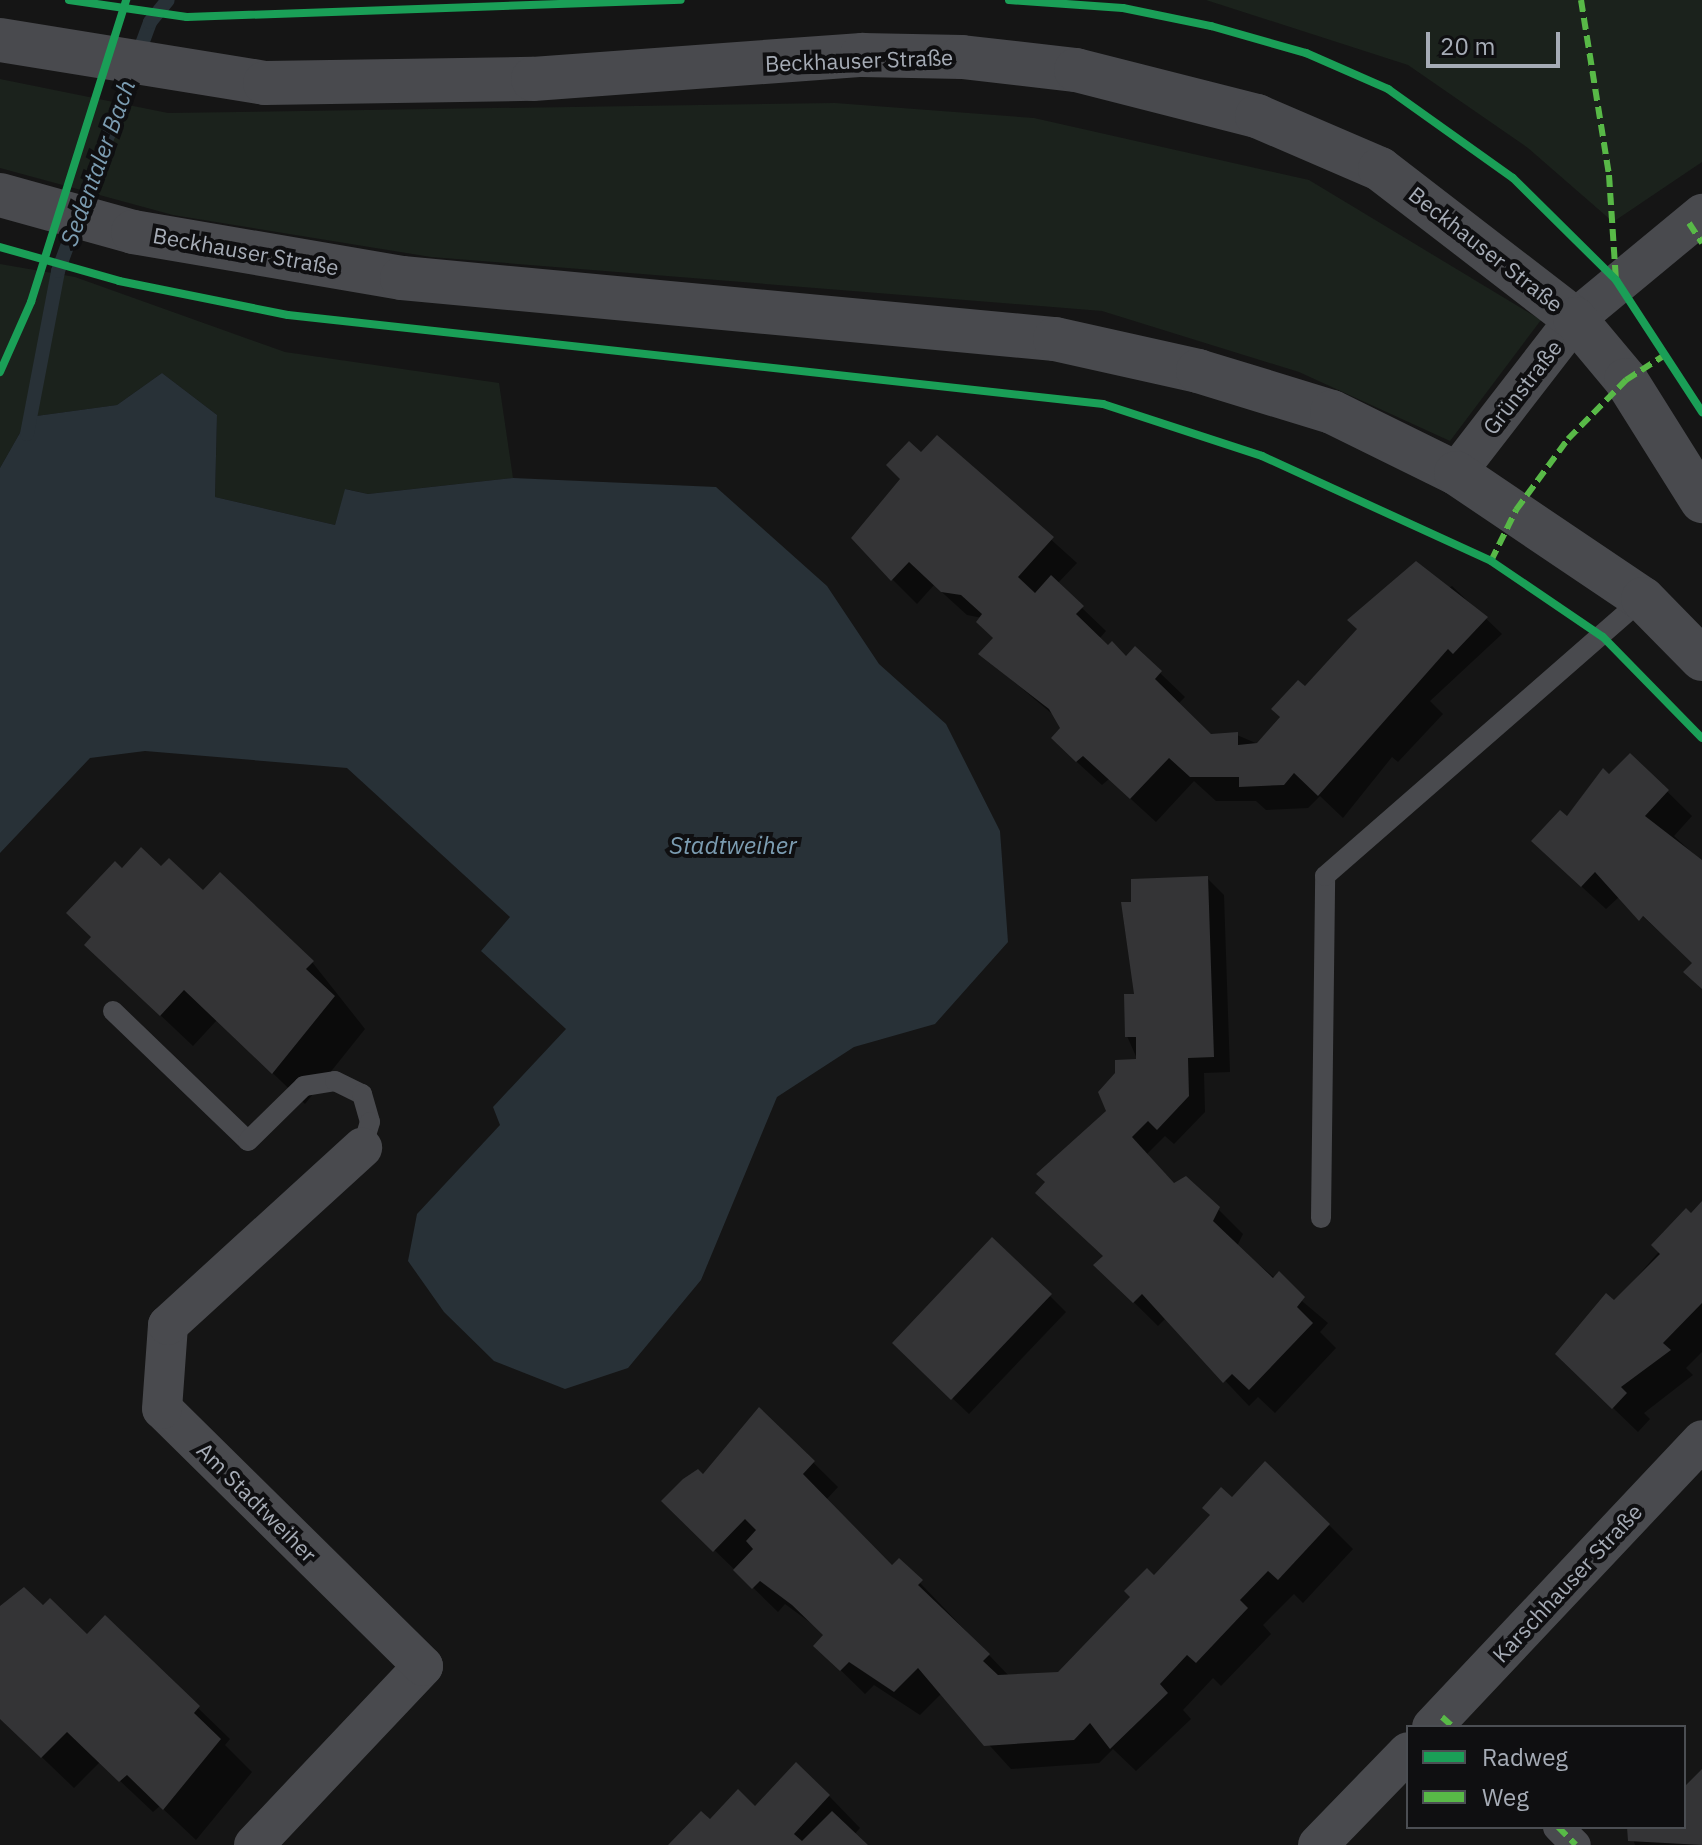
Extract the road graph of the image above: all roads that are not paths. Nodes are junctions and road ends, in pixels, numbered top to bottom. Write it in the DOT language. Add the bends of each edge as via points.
graph roads {
  1 [pos="0,40"];
  2 [pos="14,200"];
  3 [pos="1698,226"];
  4 [pos="1575,319"];
  5 [pos="1456,473"];
  6 [pos="1702,501"];
  7 [pos="1643,599"];
  8 [pos="1702,659"];
  9 [pos="113,1011"];
  10 [pos="362,1148"];
  11 [pos="1321,1218"];
  12 [pos="1702,1440"];
  13 [pos="1442,1724"];
  14 [pos="1406,1754"];
  15 [pos="1560,1829"];
  16 [pos="254,1845"];
  17 [pos="1318,1845"];
  18 [pos="1576,1845"];
  1 -- 4 [label="street, Beckhauser Straße" via="265,83 533,79 862,55 962,57 1076,70 1257,116 1380,169"];
  2 -- 5 [label="street, Beckhauser Straße" via="133,232 402,278 1055,339 1332,412"];
  3 -- 4 [label="street, Grünstraße"];
  4 -- 5 [label="street, Grünstraße"];
  4 -- 6 [label="street, Beckhauser Straße" via="1626,380"];
  5 -- 7 [label="street, Beckhauser Straße"];
  7 -- 8 [label="street, Beckhauser Straße"];
  7 -- 11 [label="lane" via="1325,876"];
  9 -- 10 [label="lane" via="248,1141 304,1086 335,1081 362,1094 370,1122"];
  10 -- 16 [label="street, Am Stadtweiher" via="168,1325 162,1409 423,1666"];
  12 -- 13 [label="street, Karschhauser Straße"];
  14 -- 17 [label="street"];
  15 -- 18 [label="street"];
}
